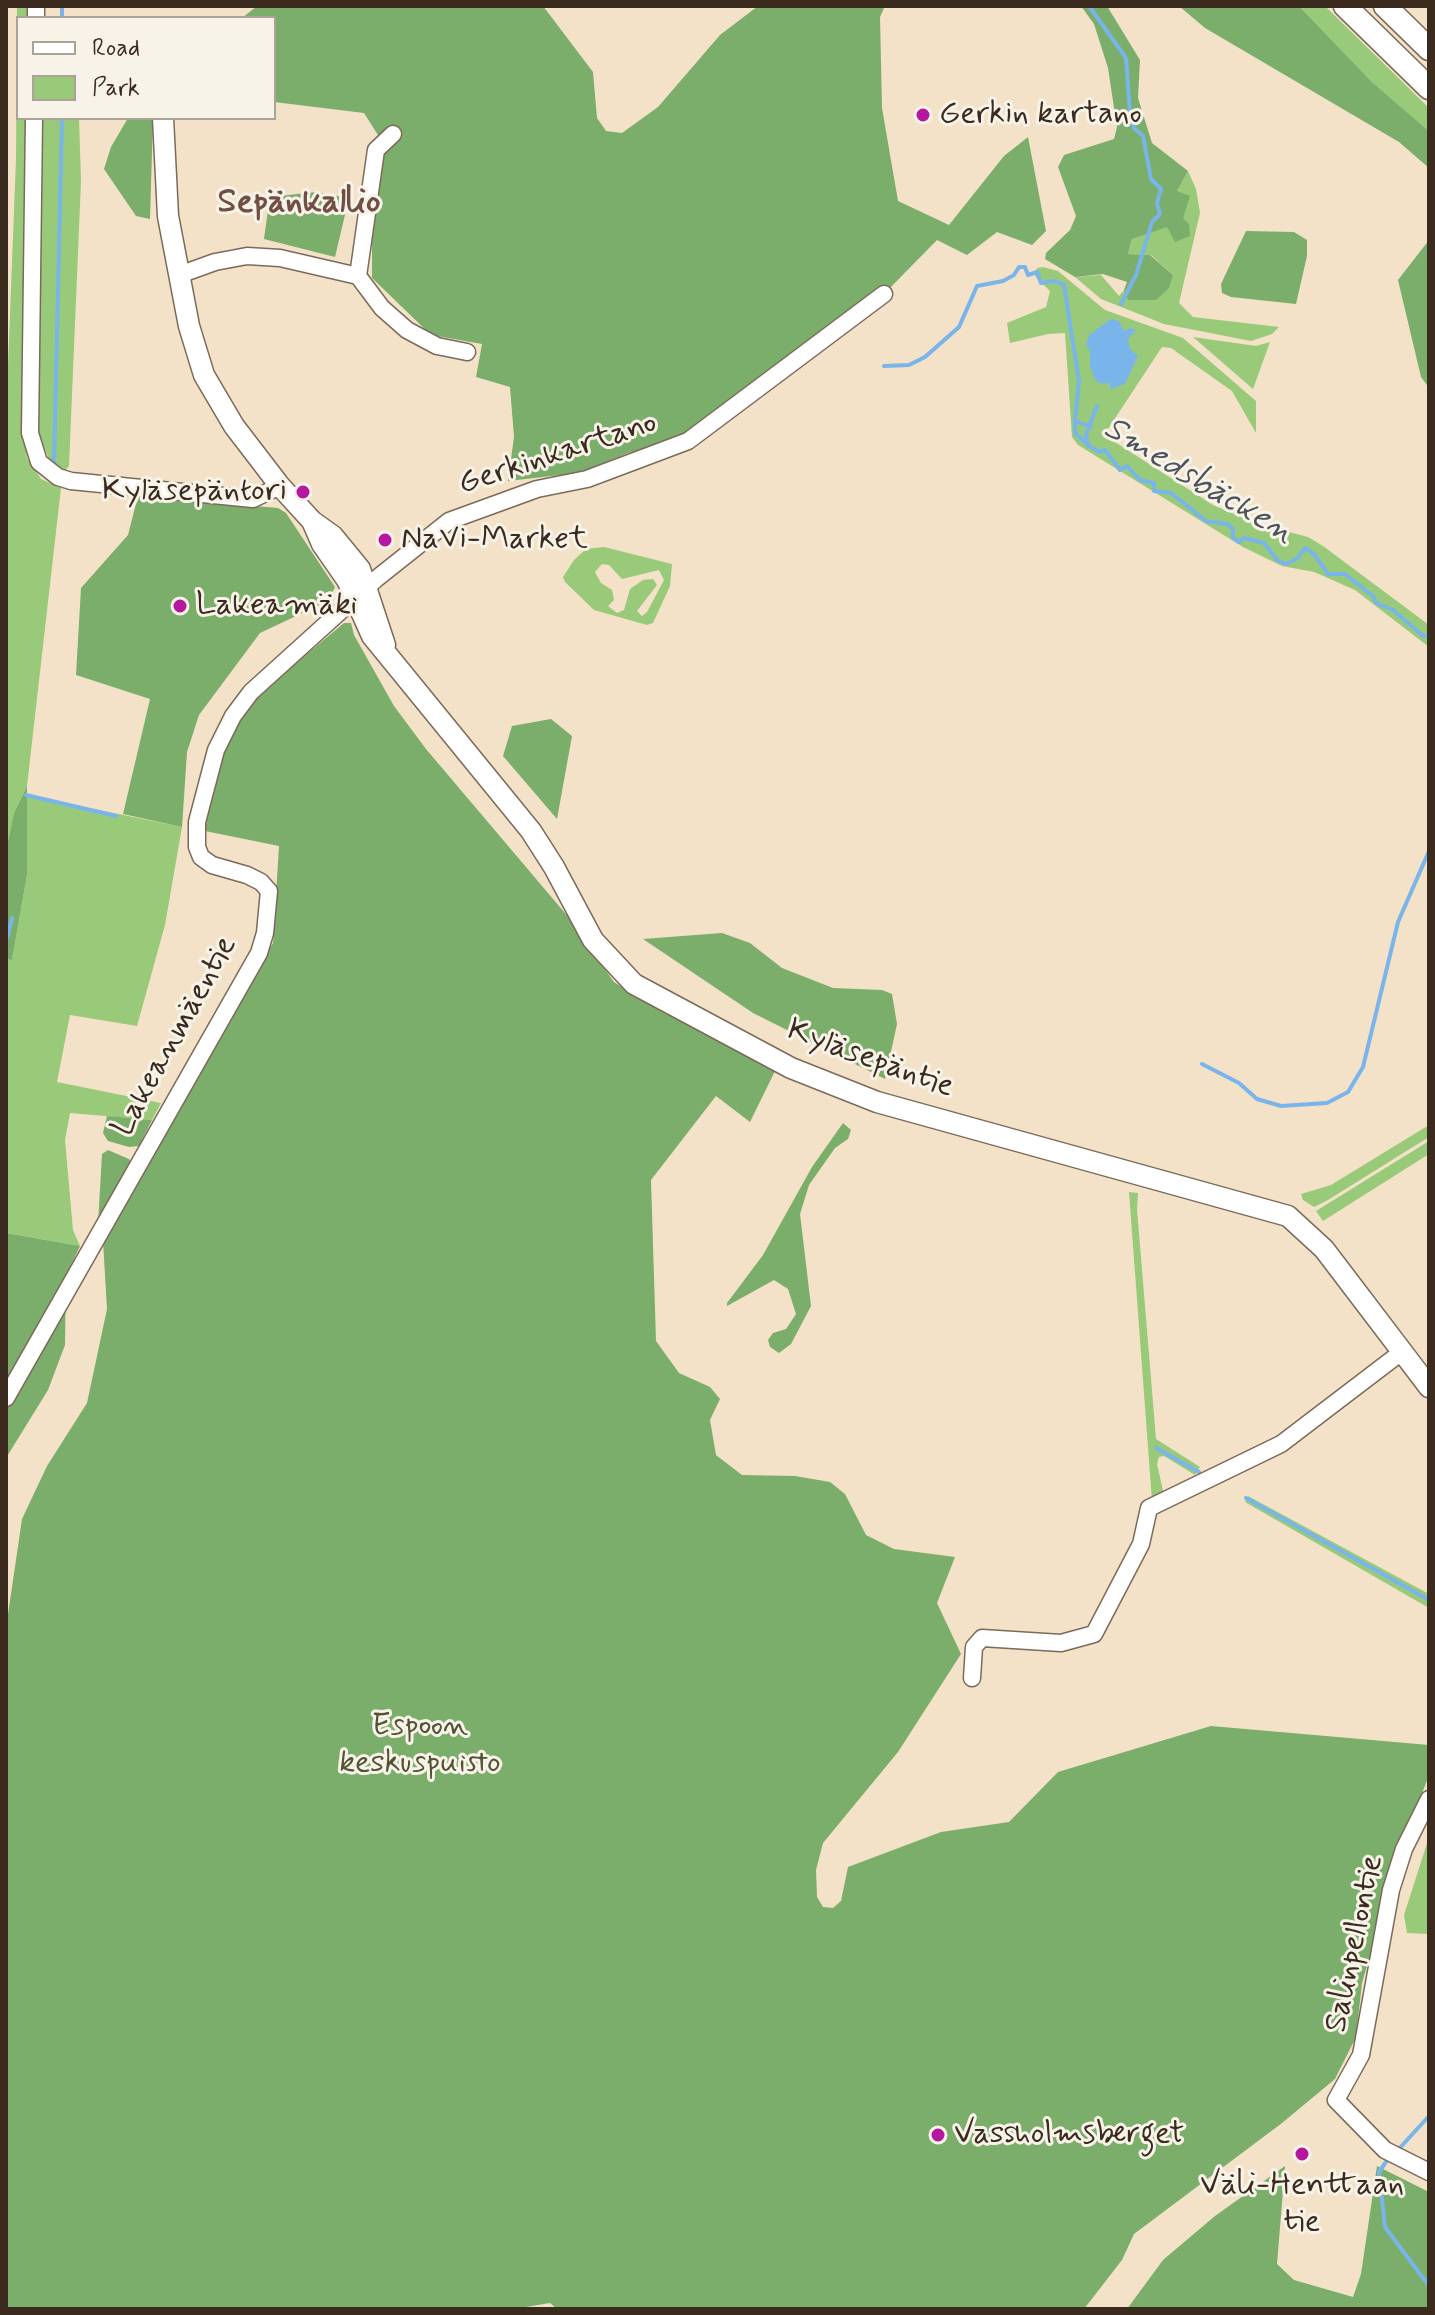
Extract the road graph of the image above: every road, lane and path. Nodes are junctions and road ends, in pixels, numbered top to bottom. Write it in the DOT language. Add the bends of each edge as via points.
graph roads {
  1 [pos="1345,6"];
  2 [pos="1385,6"];
  3 [pos="1429,49"];
  4 [pos="1429,88"];
  5 [pos="34,120"];
  6 [pos="163,120"];
  7 [pos="393,134"];
  8 [pos="179,275"];
  9 [pos="358,276"];
  10 [pos="884,294"];
  11 [pos="467,352"];
  12 [pos="280,486"];
  13 [pos="361,592"];
  14 [pos="1403,1351"];
  15 [pos="1429,1387"];
  16 [pos="6,1398"];
  17 [pos="972,1678"];
  18 [pos="1429,1799"];
  19 [pos="1429,2172"];
  1 -- 4 [label="highway"];
  2 -- 3 [label="highway"];
  5 -- 12 [label="street" via="30,433 39,462 71,481 237,498 253,499"];
  6 -- 8 [label="main road, Kyläsepäntie" via="168,216"];
  7 -- 9 [label="street" via="376,150"];
  8 -- 9 [label="street" via="247,256"];
  8 -- 12 [label="main road, Kyläsepäntie" via="204,375 234,426"];
  9 -- 11 [label="street" via="407,330 437,346"];
  10 -- 13 [label="street, Gerkinkartano" via="688,441 449,521"];
  12 -- 13 [label="main road, Kyläsepäntie" via="360,569"];
  13 -- 14 [label="main road, Kyläsepäntie" via="385,648 531,831 593,940 634,984 791,1068 856,1094 1288,1216 1309,1232"];
  13 -- 16 [label="street, Lakeanmäentie" via="251,692 216,750 197,822 197,847 212,865 247,875 269,891 259,953"];
  14 -- 15 [label="main road, Kyläsepäntie"];
  14 -- 17 [label="street" via="1281,1444 1149,1508 1141,1544 1094,1634 1061,1643 982,1638 974,1647"];
  18 -- 19 [label="street, Salinpellontie" via="1391,1890 1361,2055 1336,2100 1385,2150"];
}
